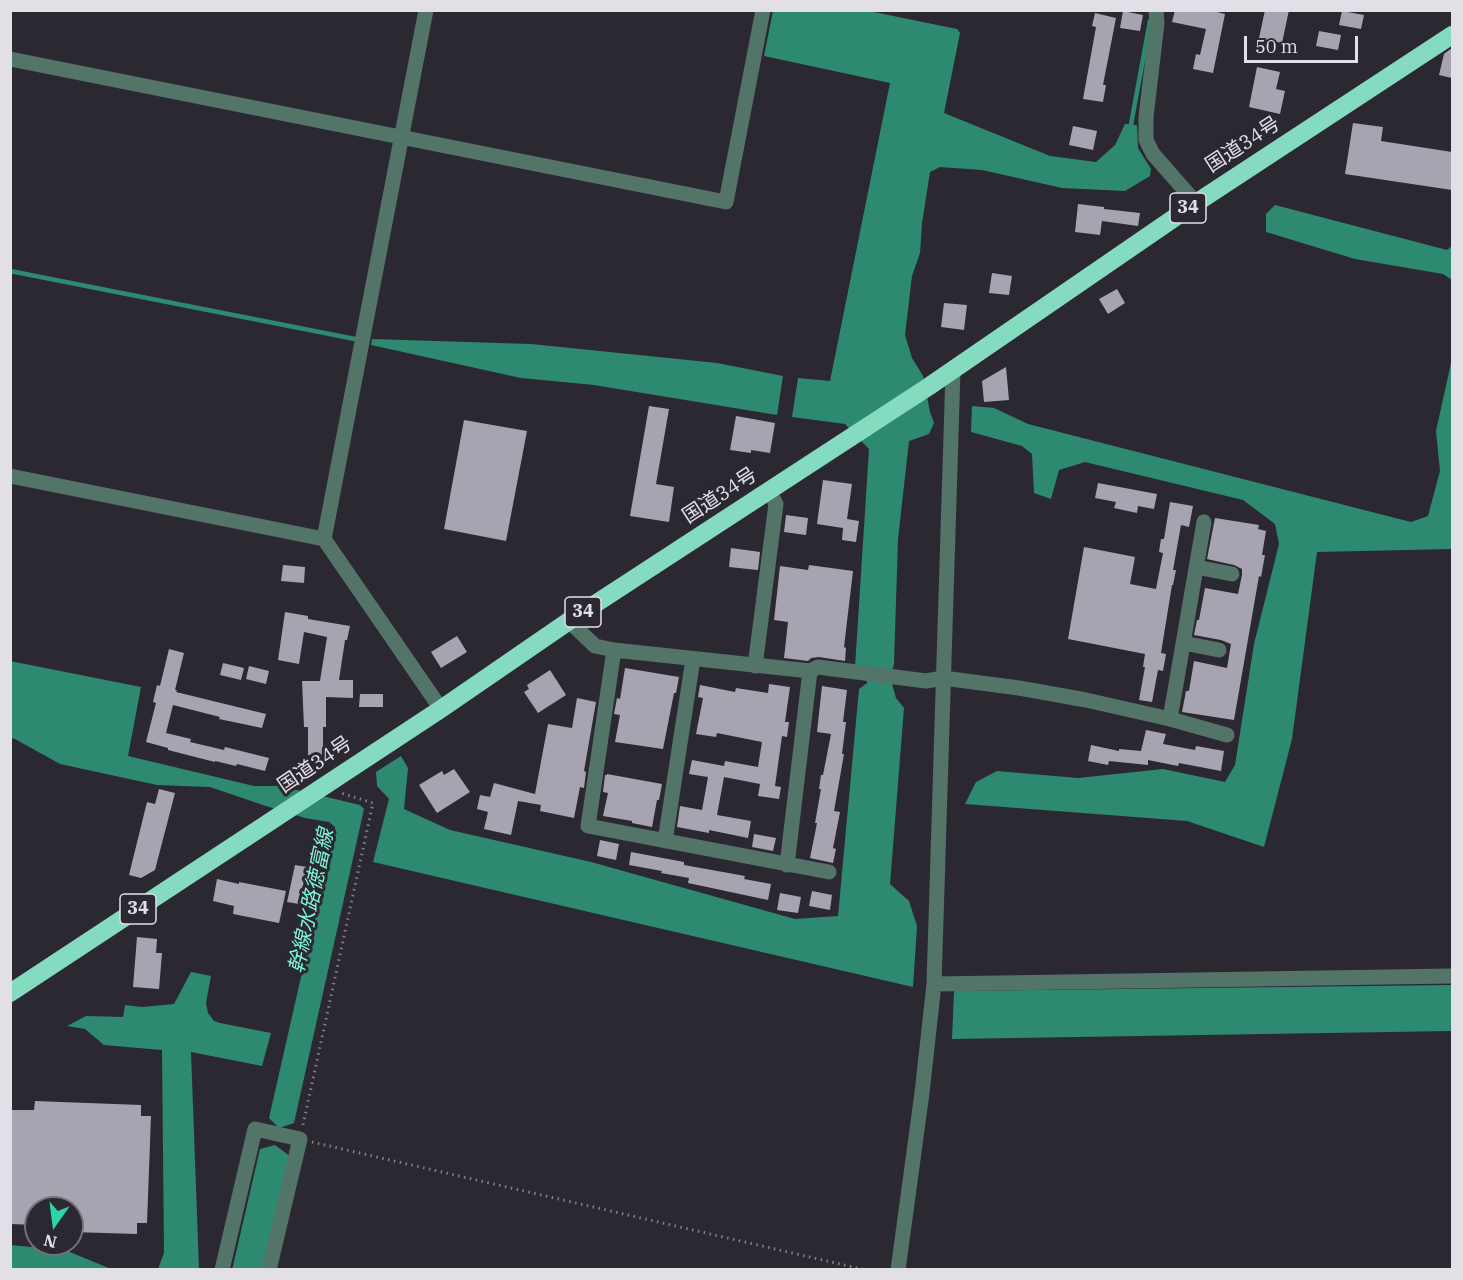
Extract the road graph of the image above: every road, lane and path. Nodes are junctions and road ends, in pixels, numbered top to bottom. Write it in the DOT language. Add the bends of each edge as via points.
graph roads {
  1 [pos="426,10"];
  2 [pos="763,10"];
  3 [pos="1156,10"];
  4 [pos="1452,35"];
  5 [pos="10,59"];
  6 [pos="401,137"];
  7 [pos="1196,202"];
  8 [pos="953,370"];
  9 [pos="10,476"];
  10 [pos="768,491"];
  11 [pos="1204,522"];
  12 [pos="324,539"];
  13 [pos="1196,567"];
  14 [pos="1232,574"];
  15 [pos="569,621"];
  16 [pos="1183,643"];
  17 [pos="614,650"];
  18 [pos="1219,650"];
  19 [pos="693,659"];
  20 [pos="755,666"];
  21 [pos="810,671"];
  22 [pos="943,678"];
  23 [pos="441,709"];
  24 [pos="1170,719"];
  25 [pos="1227,735"];
  26 [pos="319,790"];
  27 [pos="665,841"];
  28 [pos="787,865"];
  29 [pos="829,872"];
  30 [pos="1452,976"];
  31 [pos="934,984"];
  32 [pos="10,993"];
  33 [pos="293,1138"];
  34 [pos="222,1269"];
  35 [pos="269,1269"];
  36 [pos="866,1269"];
  37 [pos="898,1269"];
  1 -- 6 [label="street"];
  2 -- 6 [label="street" via="726,202"];
  3 -- 7 [label="street" via="1146,140 1153,154"];
  4 -- 7 [label="highway, 国道34号 / 34"];
  5 -- 6 [label="street"];
  6 -- 12 [label="street"];
  7 -- 8 [label="highway, 国道34号 / 34"];
  8 -- 10 [label="highway, 国道34号 / 34"];
  8 -- 22 [label="street"];
  9 -- 12 [label="street"];
  10 -- 15 [label="highway, 国道34号 / 34"];
  10 -- 20 [label="street" via="776,504"];
  11 -- 13 [label="street"];
  12 -- 23 [label="street"];
  13 -- 14 [label="street"];
  13 -- 16 [label="street"];
  15 -- 17 [label="street" via="595,646"];
  15 -- 23 [label="highway, 国道34号 / 34"];
  16 -- 18 [label="street"];
  16 -- 24 [label="street"];
  17 -- 19 [label="street"];
  17 -- 27 [label="street" via="588,826"];
  19 -- 20 [label="street"];
  19 -- 27 [label="street"];
  20 -- 21 [label="street"];
  21 -- 22 [label="street" via="818,668 926,681"];
  21 -- 28 [label="street"];
  22 -- 24 [label="street" via="1064,696"];
  22 -- 31 [label="street"];
  23 -- 26 [label="highway, 国道34号 / 34"];
  24 -- 25 [label="street"];
  26 -- 32 [label="highway, 国道34号 / 34"];
  26 -- 33 [label="path" via="373,803"];
  27 -- 28 [label="street"];
  28 -- 29 [label="street"];
  30 -- 31 [label="street"];
  31 -- 37 [label="street"];
  33 -- 34 [label="street" via="255,1129"];
  33 -- 35 [label="street"];
  33 -- 36 [label="path"];
}
